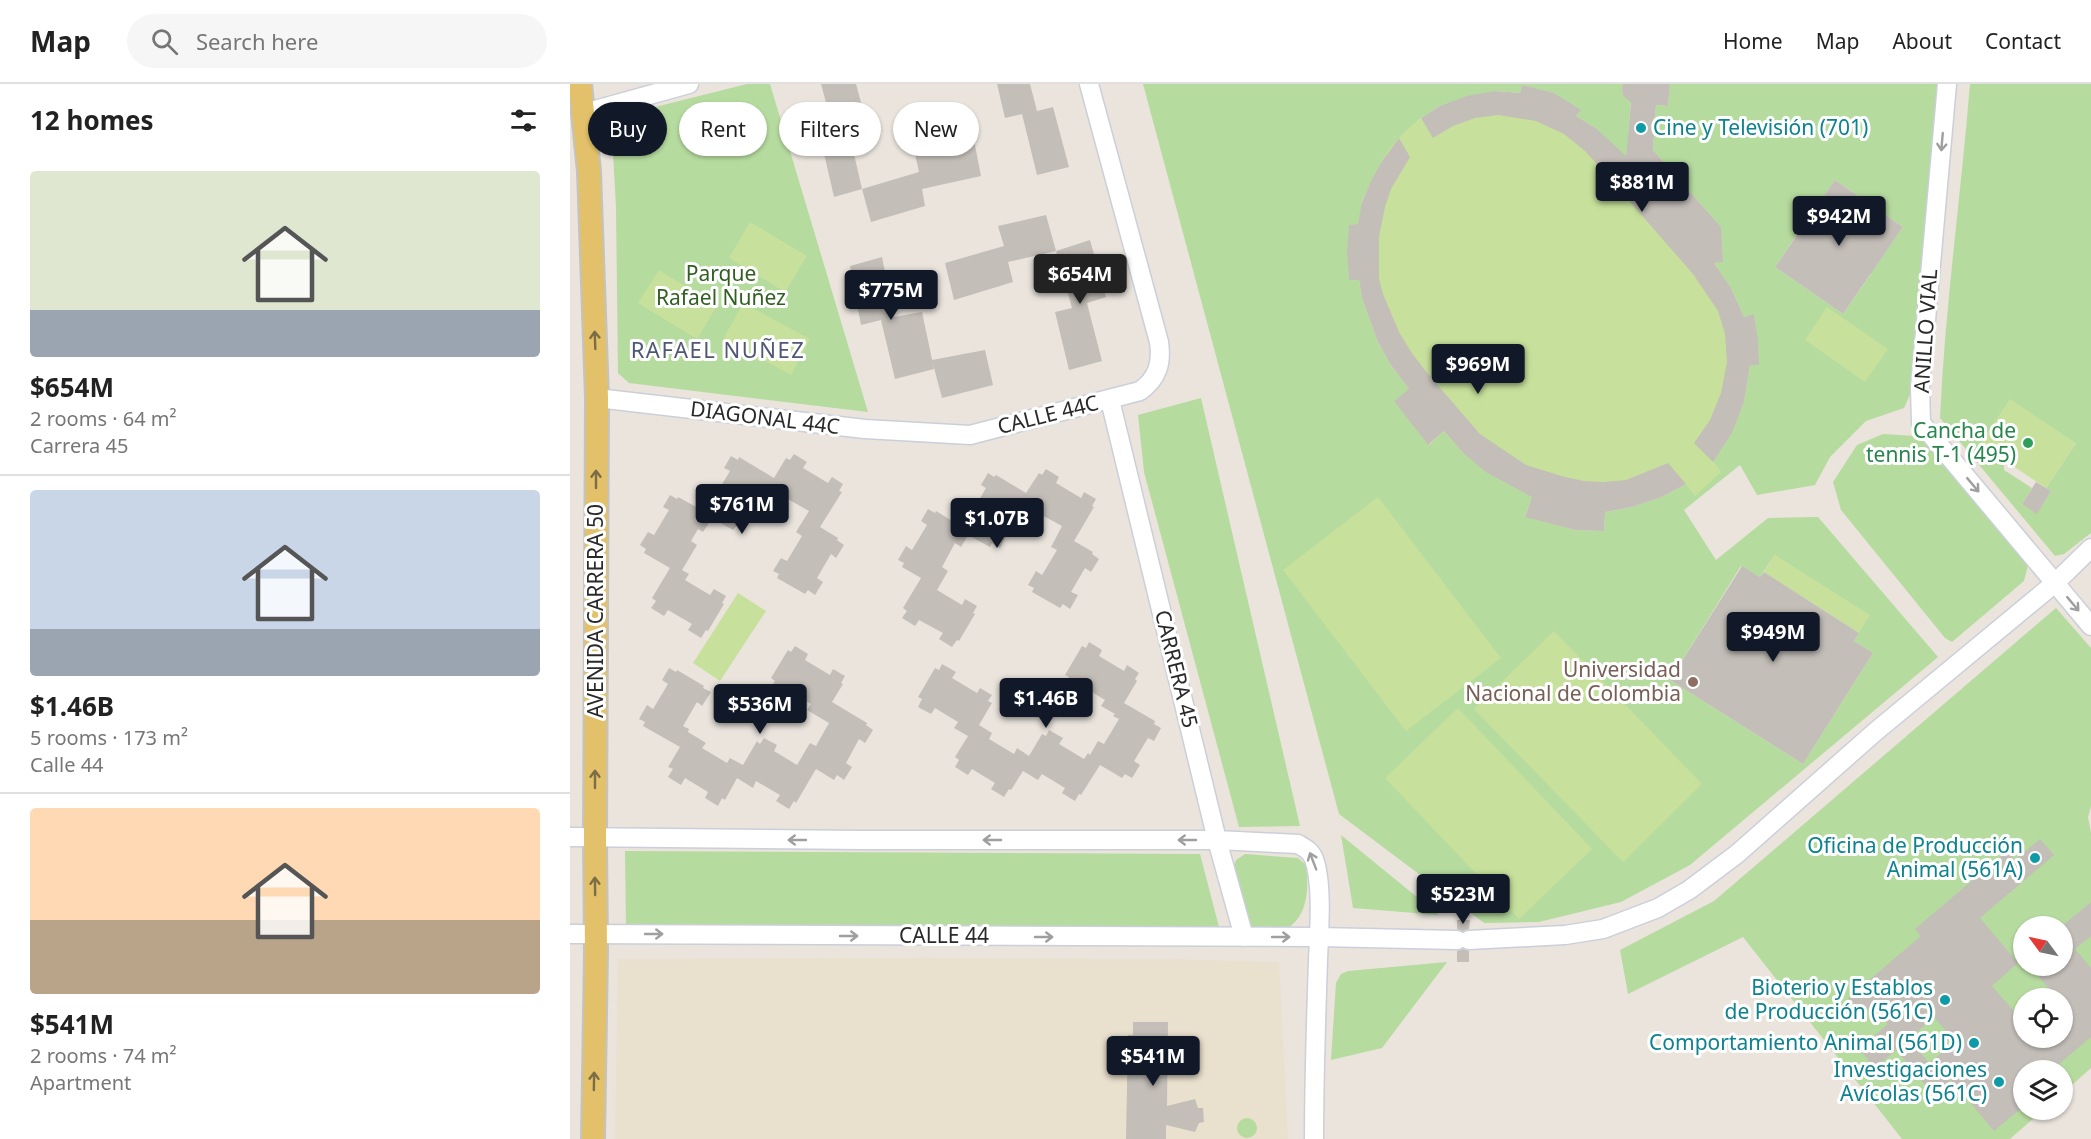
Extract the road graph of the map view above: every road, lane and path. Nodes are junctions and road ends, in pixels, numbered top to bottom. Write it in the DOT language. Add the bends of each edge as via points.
graph roads {
  1 [pos="580,84"];
  2 [pos="689,84"];
  3 [pos="1089,84"];
  4 [pos="1947,84"];
  5 [pos="584,113"];
  6 [pos="597,398"];
  7 [pos="1110,400"];
  8 [pos="934,434"];
  9 [pos="2091,548"];
  10 [pos="2055,583"];
  11 [pos="2091,626"];
  12 [pos="570,837"];
  13 [pos="595,838"];
  14 [pos="1217,840"];
  15 [pos="596,933"];
  16 [pos="570,934"];
  17 [pos="1244,937"];
  18 [pos="1318,937"];
  19 [pos="593,1139"];
  20 [pos="1314,1139"];
  1 -- 5 [label="main road, AVENIDA CARRERA 50"];
  2 -- 5 [label="street"];
  3 -- 7 [label="street, CALLE 44C" via="1161,355 1155,376 1140,391"];
  4 -- 10 [label="street, ANILLO VIAL, one-way" via="1920,388 1921,423"];
  6 -- 5 [label="main road, AVENIDA CARRERA 50, one-way"];
  6 -- 8 [label="street, DIAGONAL 44C"];
  13 -- 6 [label="main road, AVENIDA CARRERA 50, one-way"];
  7 -- 8 [label="street, CALLE 44C" via="970,435"];
  7 -- 14 [label="street, CARRERA 45"];
  9 -- 10 [label="street, CALLE 44"];
  10 -- 11 [label="street, ANILLO VIAL, one-way"];
  10 -- 18 [label="street, CALLE 44" via="1875,732 1737,854 1658,908 1603,929 1565,935 1463,940"];
  12 -- 13 [label="street"];
  14 -- 13 [label="street, one-way"];
  15 -- 13 [label="main road, AVENIDA CARRERA 50, one-way"];
  14 -- 17 [label="street, CARRERA 45"];
  18 -- 14 [label="street, one-way" via="1318,880 1313,856 1307,849 1298,844"];
  15 -- 16 [label="street, CALLE 44"];
  15 -- 17 [label="street, CALLE 44, one-way"];
  19 -- 15 [label="main road, AVENIDA CARRERA 50, one-way"];
  17 -- 18 [label="street, CALLE 44, one-way"];
  18 -- 20 [label="street"];
}
